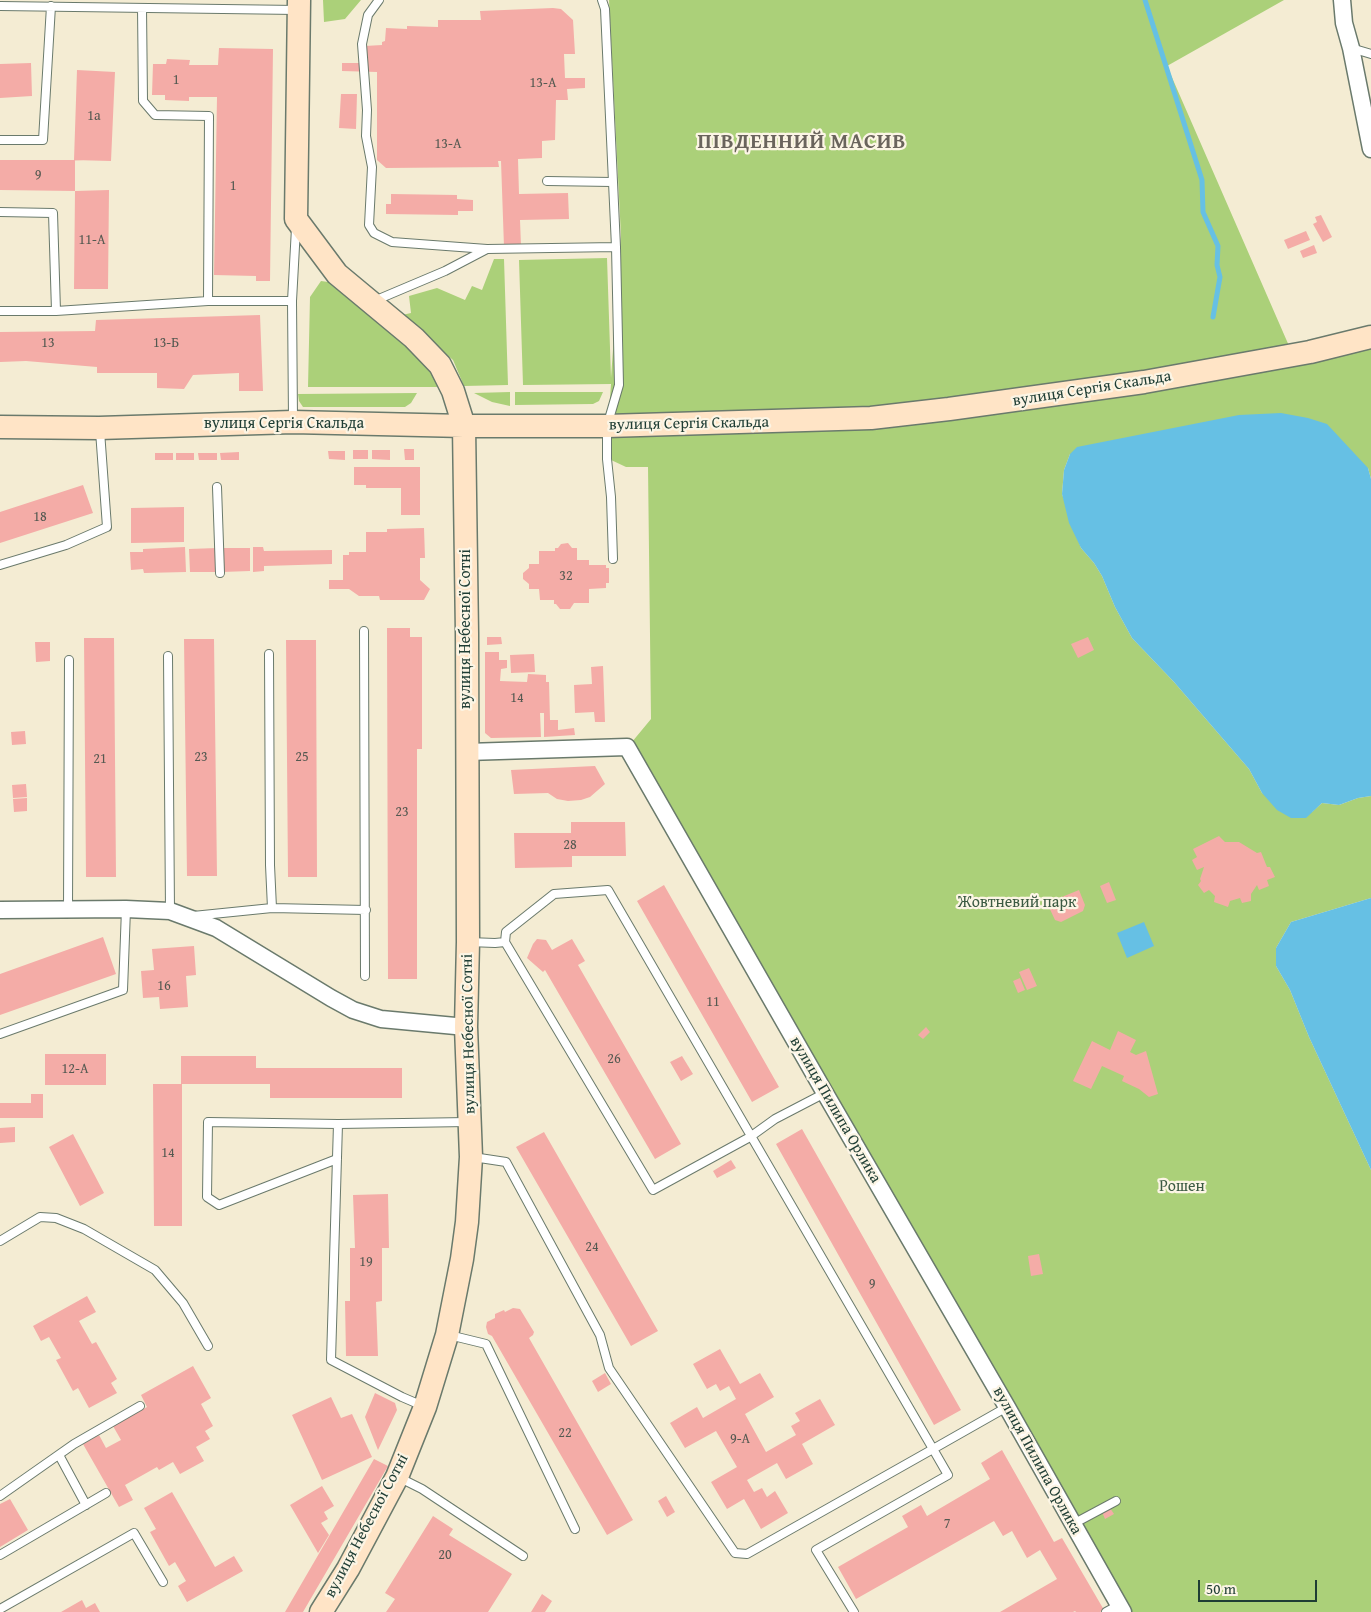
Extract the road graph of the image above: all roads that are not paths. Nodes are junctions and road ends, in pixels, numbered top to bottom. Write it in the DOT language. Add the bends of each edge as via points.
graph roads {
  1 [pos="379,0"];
  2 [pos="602,0"];
  3 [pos="1342,0"];
  4 [pos="299,5"];
  5 [pos="0,6"];
  6 [pos="51,6"];
  7 [pos="142,8"];
  8 [pos="1351,48"];
  9 [pos="1371,54"];
  10 [pos="0,140"];
  11 [pos="1371,149"];
  12 [pos="547,180"];
  13 [pos="612,182"];
  14 [pos="0,212"];
  15 [pos="296,219"];
  16 [pos="616,247"];
  17 [pos="487,249"];
  18 [pos="208,301"];
  19 [pos="292,301"];
  20 [pos="370,303"];
  21 [pos="0,311"];
  22 [pos="56,311"];
  23 [pos="1371,337"];
  24 [pos="293,422"];
  25 [pos="464,426"];
  26 [pos="606,426"];
  27 [pos="0,427"];
  28 [pos="99,428"];
  29 [pos="217,487"];
  30 [pos="613,559"];
  31 [pos="0,566"];
  32 [pos="220,574"];
  33 [pos="364,631"];
  34 [pos="269,654"];
  35 [pos="168,656"];
  36 [pos="70,660"];
  37 [pos="467,752"];
  38 [pos="272,908"];
  39 [pos="68,909"];
  40 [pos="126,909"];
  41 [pos="0,910"];
  42 [pos="366,910"];
  43 [pos="170,911"];
  44 [pos="186,916"];
  45 [pos="468,942"];
  46 [pos="505,942"];
  47 [pos="366,976"];
  48 [pos="466,1027"];
  49 [pos="0,1034"];
  50 [pos="825,1094"];
  51 [pos="470,1122"];
  52 [pos="338,1124"];
  53 [pos="750,1136"];
  54 [pos="471,1156"];
  55 [pos="337,1160"];
  56 [pos="0,1241"];
  57 [pos="447,1335"];
  58 [pos="208,1346"];
  59 [pos="140,1406"];
  60 [pos="425,1407"];
  61 [pos="1007,1407"];
  62 [pos="933,1449"];
  63 [pos="59,1455"];
  64 [pos="397,1477"];
  65 [pos="106,1493"];
  66 [pos="0,1496"];
  67 [pos="1116,1500"];
  68 [pos="86,1505"];
  69 [pos="1073,1524"];
  70 [pos="575,1529"];
  71 [pos="0,1555"];
  72 [pos="523,1556"];
  73 [pos="163,1582"];
  74 [pos="0,1609"];
  75 [pos="1116,1610"];
  76 [pos="321,1612"];
  77 [pos="854,1612"];
  1 -- 17 [label="lane" via="368,15 362,44 366,136 372,167 369,226 374,233 392,242"];
  2 -- 13 [label="lane" via="605,8"];
  3 -- 8 [label="street"];
  4 -- 7 [label="lane"];
  4 -- 15 [label="street"];
  5 -- 6 [label="lane"];
  6 -- 7 [label="lane"];
  6 -- 10 [label="lane" via="44,140"];
  7 -- 18 [label="lane" via="143,101 155,115 209,116"];
  8 -- 9 [label="lane"];
  8 -- 11 [label="street"];
  12 -- 13 [label="lane"];
  13 -- 16 [label="lane"];
  14 -- 22 [label="lane" via="53,213"];
  15 -- 19 [label="lane"];
  15 -- 20 [label="street, вулиця Небесної Сотні" via="337,274"];
  16 -- 17 [label="lane"];
  16 -- 26 [label="lane" via="619,385"];
  17 -- 20 [label="lane" via="446,271"];
  18 -- 19 [label="lane"];
  18 -- 22 [label="lane"];
  19 -- 24 [label="lane"];
  20 -- 25 [label="street, вулиця Небесної Сотні" via="414,338 440,364"];
  21 -- 22 [label="lane"];
  23 -- 26 [label="street, вулиця Сергія Скальда" via="1310,352 1144,382 949,410 861,419"];
  24 -- 25 [label="street, вулиця Сергія Скальда"];
  24 -- 28 [label="street, вулиця Сергія Скальда"];
  25 -- 26 [label="street, вулиця Сергія Скальда"];
  25 -- 37 [label="street, вулиця Небесної Сотні"];
  26 -- 30 [label="lane"];
  27 -- 28 [label="street, вулиця Сергія Скальда"];
  28 -- 31 [label="lane" via="107,527 66,545"];
  29 -- 32 [label="lane"];
  33 -- 42 [label="lane"];
  34 -- 38 [label="lane"];
  35 -- 43 [label="lane"];
  36 -- 39 [label="lane"];
  37 -- 45 [label="street, вулиця Небесної Сотні"];
  37 -- 50 [label="street, вулиця Пилипа Орлика" via="627,748"];
  38 -- 42 [label="lane"];
  38 -- 44 [label="lane"];
  39 -- 40 [label="street"];
  39 -- 41 [label="street"];
  40 -- 43 [label="street"];
  40 -- 49 [label="lane" via="123,990"];
  42 -- 47 [label="lane"];
  43 -- 44 [label="street"];
  44 -- 48 [label="street" via="216,928 354,1010 381,1018"];
  45 -- 46 [label="lane"];
  45 -- 48 [label="street, вулиця Небесної Сотні"];
  46 -- 53 [label="lane" via="653,1190"];
  46 -- 53 [label="lane" via="506,932 554,894 608,890"];
  48 -- 51 [label="street, вулиця Небесної Сотні"];
  50 -- 53 [label="lane" via="775,1119"];
  50 -- 61 [label="street, вулиця Пилипа Орлика"];
  51 -- 52 [label="lane"];
  51 -- 54 [label="street, вулиця Небесної Сотні"];
  52 -- 55 [label="lane"];
  52 -- 55 [label="lane" via="208,1122 207,1197 219,1205"];
  53 -- 62 [label="lane"];
  54 -- 57 [label="street, вулиця Небесної Сотні" via="464,1250"];
  54 -- 62 [label="lane" via="506,1162 600,1335 609,1368 735,1553 751,1552"];
  55 -- 60 [label="lane" via="331,1360"];
  56 -- 58 [label="lane" via="40,1217 56,1218 84,1229 155,1270 182,1303"];
  57 -- 60 [label="street, вулиця Небесної Сотні"];
  57 -- 70 [label="lane" via="486,1344"];
  59 -- 63 [label="lane"];
  60 -- 64 [label="street, вулиця Небесної Сотні"];
  61 -- 62 [label="lane"];
  61 -- 69 [label="street, вулиця Пилипа Орлика"];
  62 -- 77 [label="lane" via="948,1475 816,1550"];
  63 -- 66 [label="lane"];
  63 -- 68 [label="lane"];
  64 -- 72 [label="lane" via="422,1489"];
  64 -- 76 [label="street, вулиця Небесної Сотні"];
  65 -- 68 [label="lane"];
  67 -- 69 [label="lane"];
  68 -- 71 [label="lane"];
  69 -- 75 [label="street, вулиця Пилипа Орлика"];
  73 -- 74 [label="lane" via="134,1533"];
}
